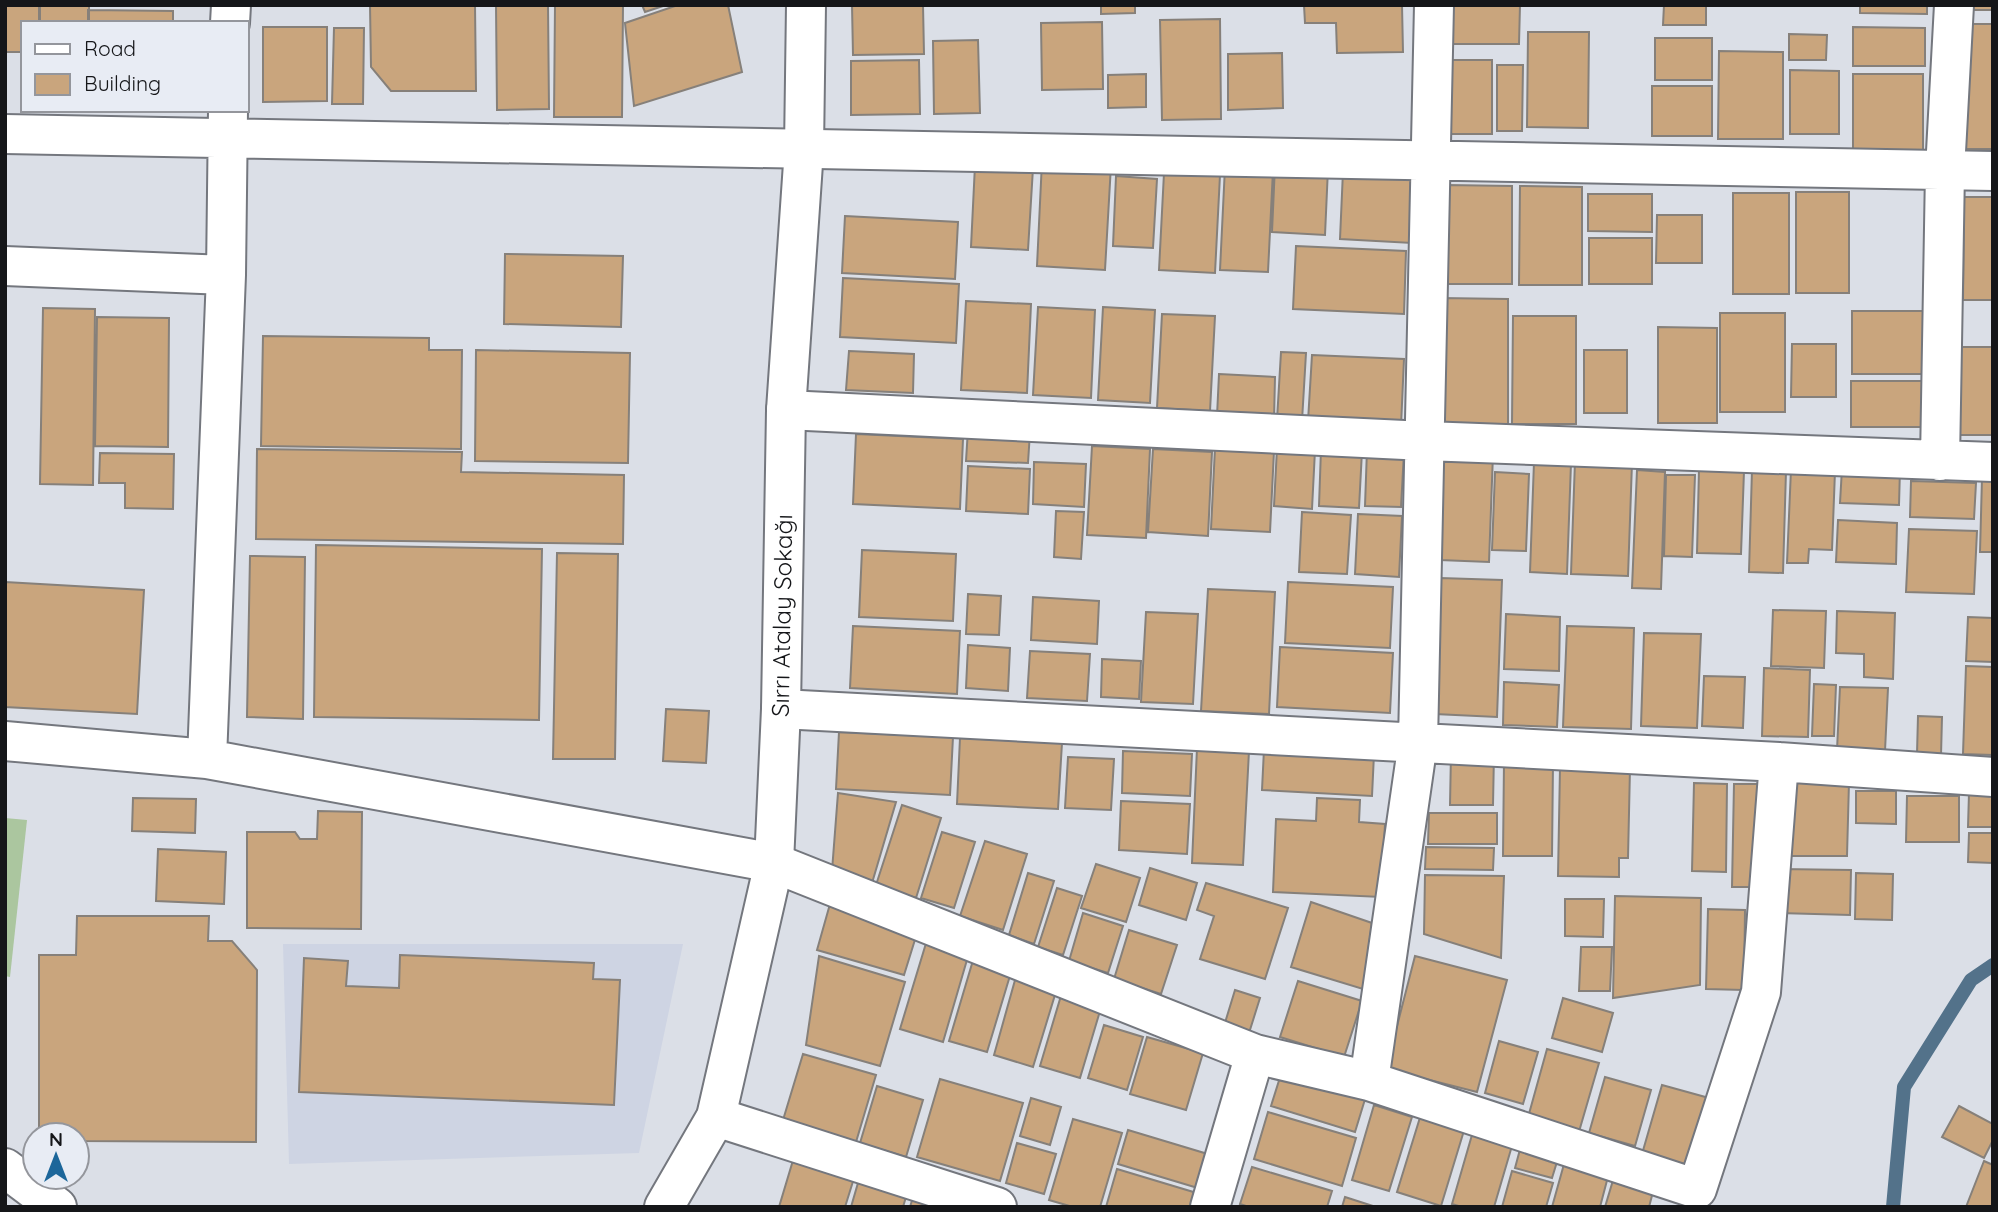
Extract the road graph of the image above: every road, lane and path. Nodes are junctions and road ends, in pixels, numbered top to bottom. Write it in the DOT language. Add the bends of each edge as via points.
graph roads {
  1 [pos="806,5"];
  2 [pos="1434,5"];
  3 [pos="1954,5"];
  4 [pos="228,125"];
  5 [pos="5,134"];
  6 [pos="804,149"];
  7 [pos="1430,161"];
  8 [pos="1945,170"];
  9 [pos="1993,171"];
  10 [pos="5,266"];
  11 [pos="226,275"];
  12 [pos="786,410"];
  13 [pos="1425,440"];
  14 [pos="1940,461"];
  15 [pos="1993,462"];
  16 [pos="781,709"];
  17 [pos="5,741"];
  18 [pos="1418,742"];
  19 [pos="207,759"];
  20 [pos="1779,762"];
  21 [pos="1993,777"];
  22 [pos="774,863"];
  23 [pos="1255,1054"];
  24 [pos="1369,1081"];
  25 [pos="716,1117"];
  26 [pos="5,1168"];
  27 [pos="57,1207"];
  28 [pos="664,1207"];
  29 [pos="997,1207"];
  30 [pos="1210,1207"];
  1 -- 6 [label="street, Sırrı Atalay Sokağı"];
  2 -- 7 [label="street"];
  3 -- 8 [label="street"];
  4 -- 5 [label="street"];
  4 -- 6 [label="street"];
  4 -- 11 [label="street"];
  6 -- 7 [label="street"];
  6 -- 12 [label="street, Sırrı Atalay Sokağı"];
  7 -- 8 [label="street"];
  7 -- 13 [label="street"];
  8 -- 9 [label="street"];
  8 -- 14 [label="street"];
  10 -- 11 [label="street"];
  11 -- 19 [label="street"];
  12 -- 13 [label="street"];
  12 -- 16 [label="street, Sırrı Atalay Sokağı"];
  13 -- 14 [label="street"];
  13 -- 18 [label="street"];
  14 -- 15 [label="street"];
  16 -- 18 [label="street"];
  16 -- 22 [label="street, Sırrı Atalay Sokağı"];
  17 -- 19 [label="street"];
  18 -- 20 [label="street"];
  18 -- 24 [label="street"];
  19 -- 22 [label="street"];
  20 -- 21 [label="street"];
  20 -- 24 [label="street" via="1761,992 1697,1189"];
  22 -- 23 [label="street"];
  22 -- 25 [label="street, Sırrı Atalay Sokağı"];
  23 -- 24 [label="street"];
  23 -- 30 [label="street"];
  25 -- 28 [label="street, Sırrı Atalay Sokağı"];
  25 -- 29 [label="street"];
  26 -- 27 [label="street"];
}
